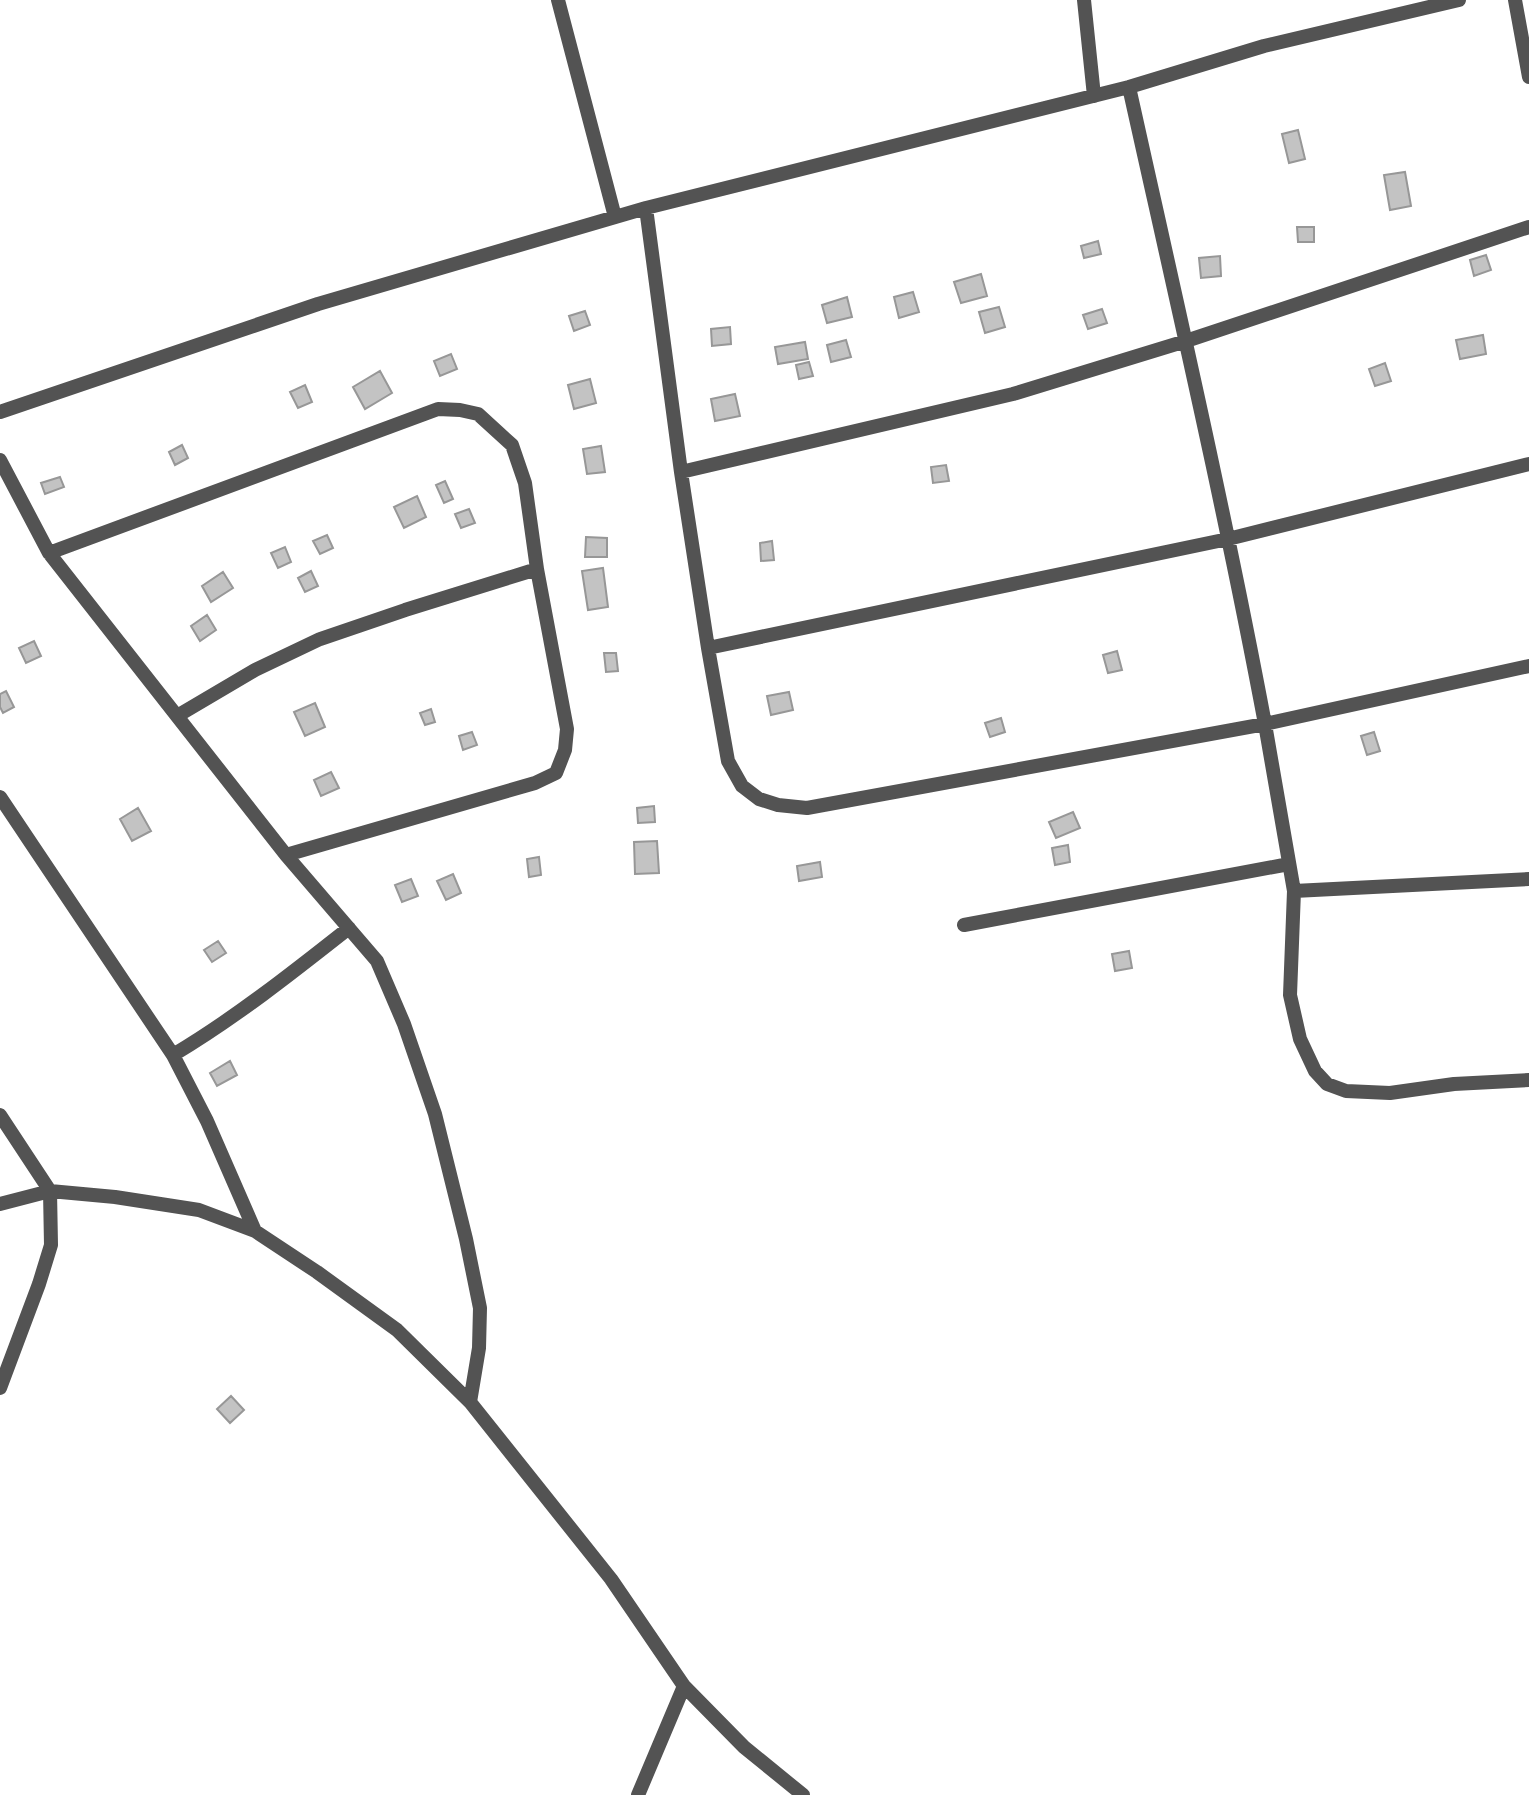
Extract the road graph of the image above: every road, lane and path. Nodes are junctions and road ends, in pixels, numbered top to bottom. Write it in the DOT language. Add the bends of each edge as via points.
graph roads {
  1 [pos="558,0"];
  2 [pos="1084,0"];
  3 [pos="1459,0"];
  4 [pos="1515,0"];
  5 [pos="1421,4"];
  6 [pos="1529,76"];
  7 [pos="1129,87"];
  8 [pos="1094,96"];
  9 [pos="646,208"];
  10 [pos="615,218"];
  11 [pos="1529,227"];
  12 [pos="1186,341"];
  13 [pos="0,412"];
  14 [pos="0,460"];
  15 [pos="1529,464"];
  16 [pos="681,472"];
  17 [pos="1228,539"];
  18 [pos="49,553"];
  19 [pos="537,569"];
  20 [pos="708,648"];
  21 [pos="1529,666"];
  22 [pos="177,716"];
  23 [pos="1265,724"];
  24 [pos="0,797"];
  25 [pos="286,855"];
  26 [pos="1289,864"];
  27 [pos="1529,879"];
  28 [pos="1294,891"];
  29 [pos="964,925"];
  30 [pos="349,928"];
  31 [pos="173,1055"];
  32 [pos="1529,1080"];
  33 [pos="0,1115"];
  34 [pos="50,1191"];
  35 [pos="0,1204"];
  36 [pos="256,1231"];
  37 [pos="0,1388"];
  38 [pos="470,1402"];
  39 [pos="684,1686"];
  40 [pos="638,1795"];
  41 [pos="803,1795"];
  1 -- 10 [label="street"];
  2 -- 8 [label="street"];
  3 -- 5 [label="street"];
  4 -- 6 [label="street"];
  5 -- 7 [label="street"];
  7 -- 8 [label="street"];
  7 -- 12 [label="street"];
  8 -- 9 [label="street"];
  9 -- 10 [label="street"];
  9 -- 16 [label="street"];
  10 -- 13 [label="street" via="318,304"];
  11 -- 12 [label="street"];
  12 -- 16 [label="street" via="1013,394"];
  12 -- 17 [label="street"];
  14 -- 18 [label="street"];
  15 -- 17 [label="street"];
  16 -- 20 [label="street"];
  17 -- 20 [label="street"];
  17 -- 23 [label="street"];
  18 -- 19 [label="street" via="438,409 478,414 512,445 525,483"];
  18 -- 22 [label="street"];
  19 -- 22 [label="street" via="320,639 255,670"];
  19 -- 25 [label="street" via="567,729 556,773"];
  20 -- 23 [label="street" via="728,761 742,786 759,799 778,805 807,808"];
  21 -- 23 [label="street"];
  22 -- 25 [label="street"];
  23 -- 26 [label="street"];
  24 -- 31 [label="street"];
  25 -- 30 [label="street"];
  26 -- 28 [label="street"];
  26 -- 29 [label="street"];
  27 -- 28 [label="street"];
  28 -- 32 [label="street" via="1290,995 1300,1039 1326,1083 1346,1091 1390,1093"];
  30 -- 31 [label="street" via="212,1032"];
  30 -- 38 [label="street" via="377,961 435,1114 480,1308"];
  31 -- 36 [label="street"];
  33 -- 34 [label="street"];
  34 -- 35 [label="street"];
  34 -- 36 [label="street" via="199,1210"];
  34 -- 37 [label="street" via="51,1245"];
  36 -- 38 [label="street" via="397,1329"];
  38 -- 39 [label="street" via="611,1579"];
  39 -- 40 [label="street"];
  39 -- 41 [label="street" via="744,1747"];
}
